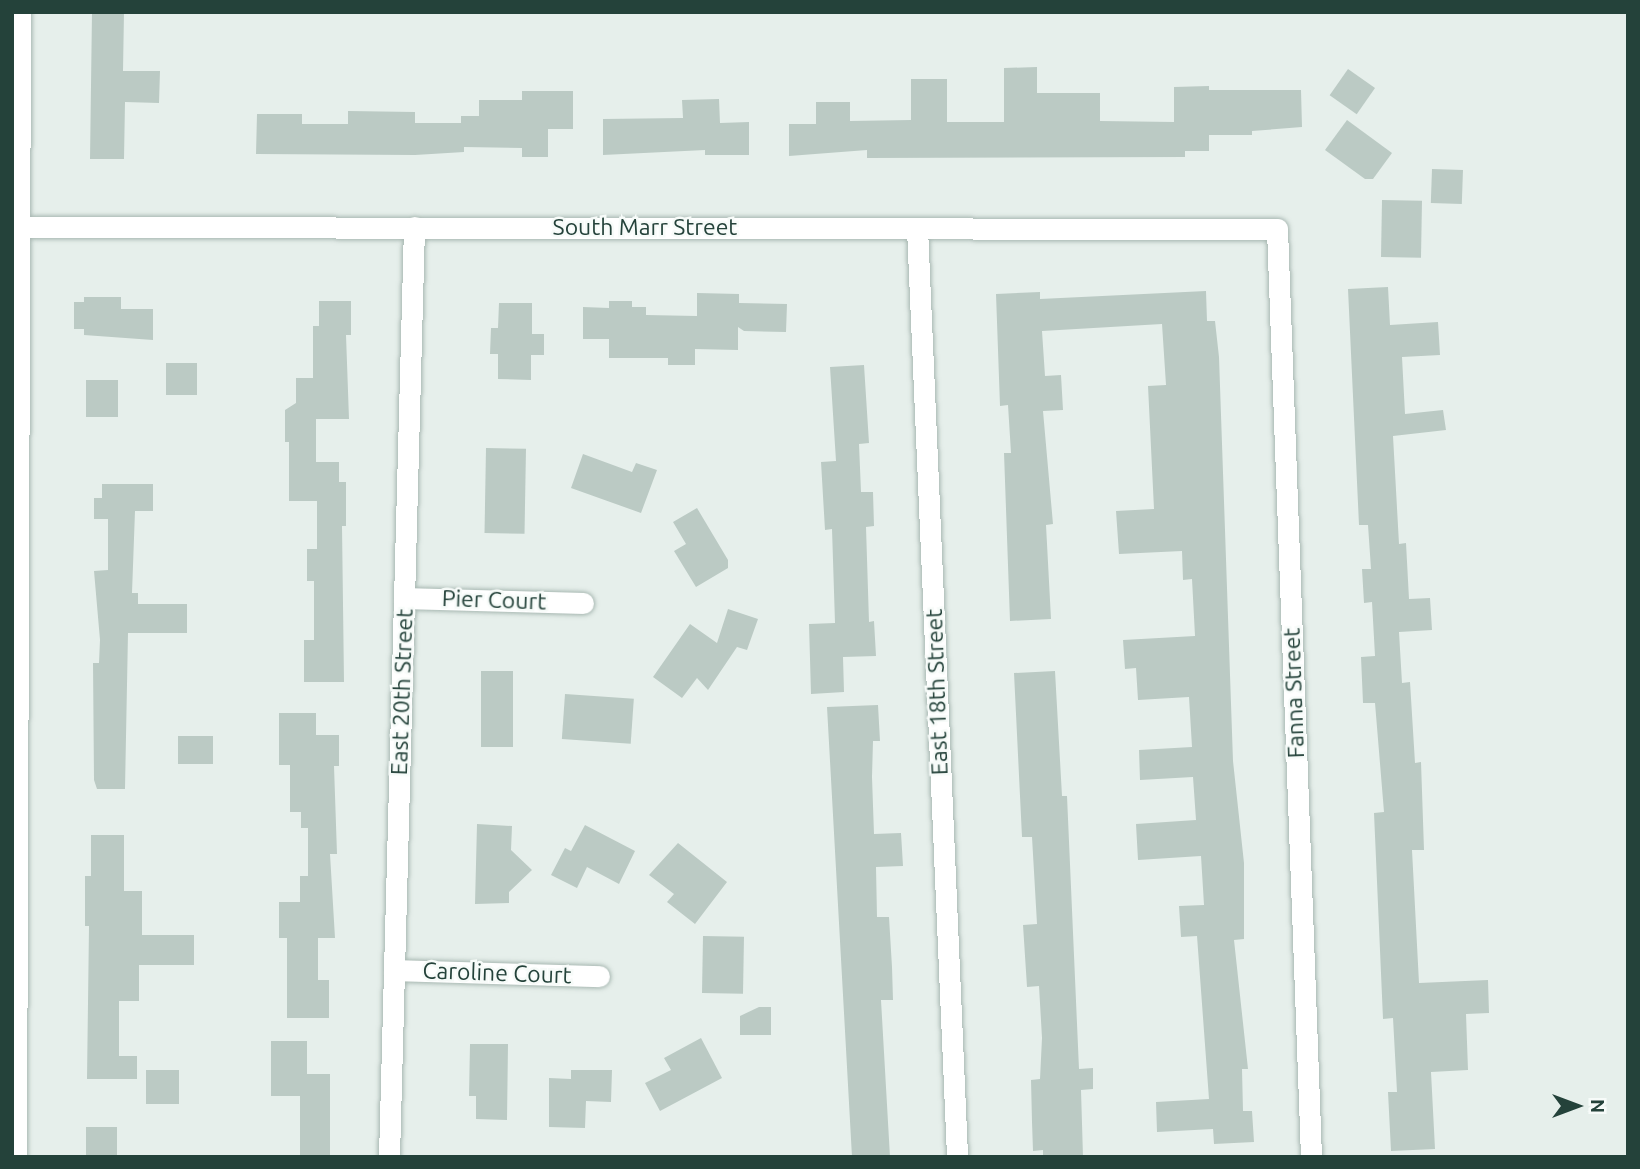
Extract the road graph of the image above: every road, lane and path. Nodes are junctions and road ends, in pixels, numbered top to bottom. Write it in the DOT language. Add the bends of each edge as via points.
graph roads {
  1 [pos="20,12"];
  2 [pos="16,227"];
  3 [pos="414,227"];
  4 [pos="917,228"];
  5 [pos="1277,229"];
  6 [pos="404,598"];
  7 [pos="583,603"];
  8 [pos="394,970"];
  9 [pos="599,976"];
  10 [pos="16,1157"];
  11 [pos="388,1157"];
  12 [pos="957,1157"];
  13 [pos="1311,1157"];
  1 -- 2 [label="street"];
  2 -- 3 [label="street, South Marr Street"];
  2 -- 10 [label="street"];
  3 -- 4 [label="street, South Marr Street"];
  3 -- 6 [label="street, East 20th Street"];
  4 -- 5 [label="street, South Marr Street"];
  4 -- 12 [label="street, East 18th Street"];
  5 -- 13 [label="street, Fanna Street"];
  6 -- 7 [label="street, Pier Court"];
  6 -- 8 [label="street, East 20th Street"];
  8 -- 9 [label="street, Caroline Court"];
  8 -- 11 [label="street, East 20th Street"];
}
